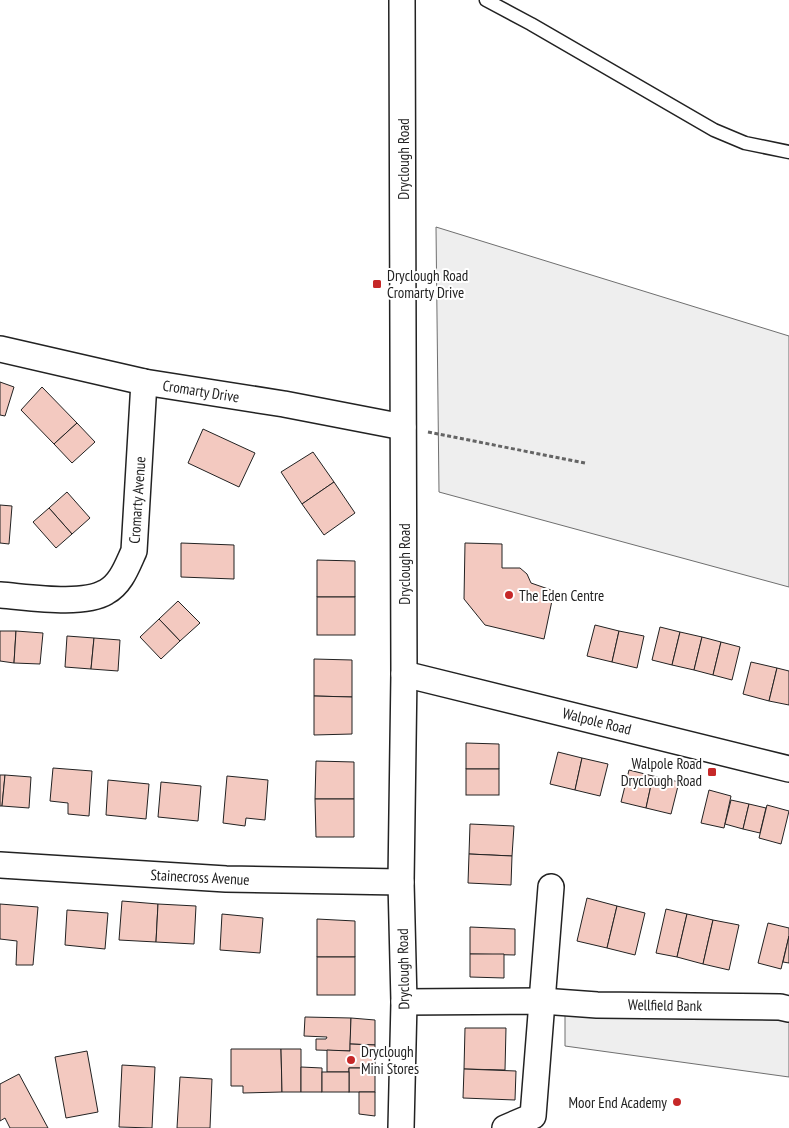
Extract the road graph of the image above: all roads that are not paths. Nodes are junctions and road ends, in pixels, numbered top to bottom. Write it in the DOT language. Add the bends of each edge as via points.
graph roads {
  1 [pos="402,0"];
  2 [pos="486,0"];
  3 [pos="789,152"];
  4 [pos="0,348"];
  5 [pos="144,382"];
  6 [pos="403,427"];
  7 [pos="0,596"];
  8 [pos="404,674"];
  9 [pos="789,769"];
  10 [pos="0,865"];
  11 [pos="401,882"];
  12 [pos="551,887"];
  13 [pos="542,1001"];
  14 [pos="404,1002"];
  15 [pos="789,1008"];
  16 [pos="401,1128"];
  17 [pos="505,1128"];
  1 -- 6 [label="street, Dryclough Road"];
  2 -- 3 [label="lane" via="714,130 745,143"];
  4 -- 5 [label="street, Cromarty Drive"];
  5 -- 6 [label="street, Cromarty Drive"];
  5 -- 7 [label="street, Cromarty Avenue" via="134,552 122,577 107,592 78,600"];
  6 -- 8 [label="street, Dryclough Road"];
  8 -- 9 [label="street, Walpole Road"];
  8 -- 11 [label="street, Dryclough Road"];
  10 -- 11 [label="street, Stainecross Avenue" via="226,880"];
  11 -- 14 [label="street, Dryclough Road"];
  12 -- 13 [label="street"];
  13 -- 14 [label="street, Wellfield Bank"];
  13 -- 15 [label="street, Wellfield Bank"];
  13 -- 17 [label="street" via="533,1116"];
  14 -- 16 [label="street, Dryclough Road"];
}
